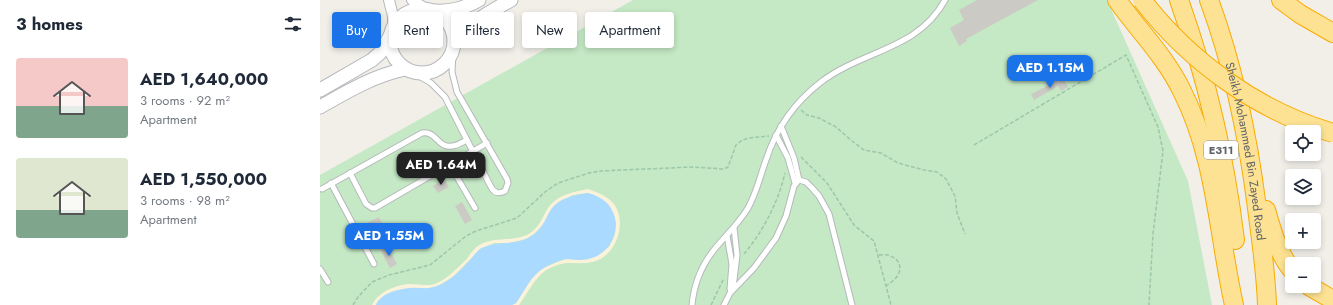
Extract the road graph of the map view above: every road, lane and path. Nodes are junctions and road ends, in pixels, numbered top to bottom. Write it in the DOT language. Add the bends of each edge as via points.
graph roads {
  1 [pos="389,0"];
  2 [pos="412,0"];
  3 [pos="479,0"];
  4 [pos="511,0"];
  5 [pos="945,0"];
  6 [pos="1117,0"];
  7 [pos="1142,0"];
  8 [pos="1179,0"];
  9 [pos="1209,0"];
  10 [pos="1281,0"];
  11 [pos="1300,0"];
  12 [pos="430,10"];
  13 [pos="392,12"];
  14 [pos="409,12"];
  15 [pos="491,12"];
  16 [pos="1333,23"];
  17 [pos="451,26"];
  18 [pos="1333,33"];
  19 [pos="389,37"];
  20 [pos="391,48"];
  21 [pos="454,48"];
  22 [pos="454,48"];
  23 [pos="410,71"];
  24 [pos="320,90"];
  25 [pos="320,107"];
  26 [pos="795,107"];
  27 [pos="781,126"];
  28 [pos="1333,133"];
  29 [pos="776,136"];
  30 [pos="467,140"];
  31 [pos="486,143"];
  32 [pos="974,145"];
  33 [pos="791,147"];
  34 [pos="472,152"];
  35 [pos="788,158"];
  36 [pos="450,165"];
  37 [pos="1252,168"];
  38 [pos="350,173"];
  39 [pos="797,182"];
  40 [pos="332,183"];
  41 [pos="322,189"];
  42 [pos="475,208"];
  43 [pos="734,228"];
  44 [pos="965,234"];
  45 [pos="727,236"];
  46 [pos="878,255"];
  47 [pos="1285,259"];
  48 [pos="374,264"];
  49 [pos="734,264"];
  50 [pos="320,269"];
  51 [pos="328,282"];
  52 [pos="886,286"];
  53 [pos="734,288"];
  54 [pos="730,293"];
  55 [pos="1321,293"];
  56 [pos="1333,300"];
  57 [pos="353,305"];
  58 [pos="692,305"];
  59 [pos="711,305"];
  60 [pos="724,305"];
  61 [pos="852,305"];
  62 [pos="891,305"];
  63 [pos="1149,305"];
  64 [pos="1234,305"];
  65 [pos="1241,305"];
  66 [pos="1267,305"];
  1 -- 13 [label="street"];
  2 -- 12 [label="street"];
  3 -- 12 [label="street" via="455,11"];
  4 -- 15 [label="street"];
  5 -- 26 [label="lane" via="930,21 917,33 836,72 821,82"];
  6 -- 64 [label="highway" via="1169,67 1193,114 1202,139 1215,194"];
  7 -- 28 [label="highway, bridge" via="1182,44 1225,80 1270,108"];
  8 -- 65 [label="highway, Sheikh Mohammed Bin Zayed Road / E311" via="1201,66 1219,141 1232,219"];
  9 -- 37 [label="highway, Sheikh Mohammed Bin Zayed Road / E311" via="1237,92"];
  10 -- 18 [label="highway"];
  11 -- 16 [label="highway"];
  12 -- 14 [label="street" via="416,9"];
  12 -- 17 [label="street" via="443,16"];
  19 -- 24 [label="street" via="383,49 372,60"];
  20 -- 23 [label="street" via="394,58"];
  21 -- 23 [label="street" via="449,60 442,68 424,74"];
  22 -- 31 [label="lane" via="452,72 457,92"];
  23 -- 25 [label="street" via="385,74 365,82"];
  23 -- 30 [label="lane" via="431,83 445,97"];
  26 -- 27 [label="lane"];
  26 -- 44 [label="path" via="836,127 864,150 881,153 898,163 936,172 946,179 955,196 957,213"];
  27 -- 29 [label="lane"];
  27 -- 33 [label="lane"];
  29 -- 35 [label="lane"];
  29 -- 43 [label="lane" via="765,161 757,190"];
  29 -- 57 [label="path" via="753,137 741,141 736,145 728,167 724,169 691,166 601,171 558,183 517,218 466,236 430,265 372,282"];
  30 -- 34 [label="lane"];
  30 -- 38 [label="lane" via="447,146 442,145 432,134 422,133"];
  31 -- 34 [label="lane"];
  31 -- 34 [label="lane" via="507,179 508,188 505,191 493,191"];
  32 -- 63 [label="path" via="1126,55 1158,127 1163,151 1153,234"];
  33 -- 39 [label="lane"];
  33 -- 46 [label="path" via="827,183 852,223 874,241"];
  34 -- 36 [label="lane"];
  35 -- 39 [label="lane"];
  35 -- 49 [label="path" via="775,204 751,245"];
  36 -- 38 [label="lane" via="375,208 366,204"];
  36 -- 42 [label="lane"];
  37 -- 47 [label="highway" via="1276,242"];
  37 -- 66 [label="highway, Sheikh Mohammed Bin Zayed Road / E311" via="1264,258"];
  38 -- 40 [label="lane"];
  39 -- 53 [label="lane" via="776,238 754,268"];
  39 -- 61 [label="lane" via="806,182 812,188 829,214"];
  40 -- 41 [label="lane"];
  40 -- 48 [label="lane"];
  43 -- 45 [label="lane"];
  43 -- 49 [label="lane"];
  45 -- 49 [label="lane"];
  45 -- 58 [label="lane" via="709,256 701,270"];
  46 -- 52 [label="path"];
  46 -- 52 [label="path" via="890,255 895,258 900,268 896,278"];
  49 -- 53 [label="lane"];
  49 -- 54 [label="lane"];
  49 -- 59 [label="path" via="721,283"];
  50 -- 51 [label="lane"];
  52 -- 62 [label="path"];
  53 -- 54 [label="lane"];
  54 -- 60 [label="lane"];
  55 -- 56 [label="highway"];
}
